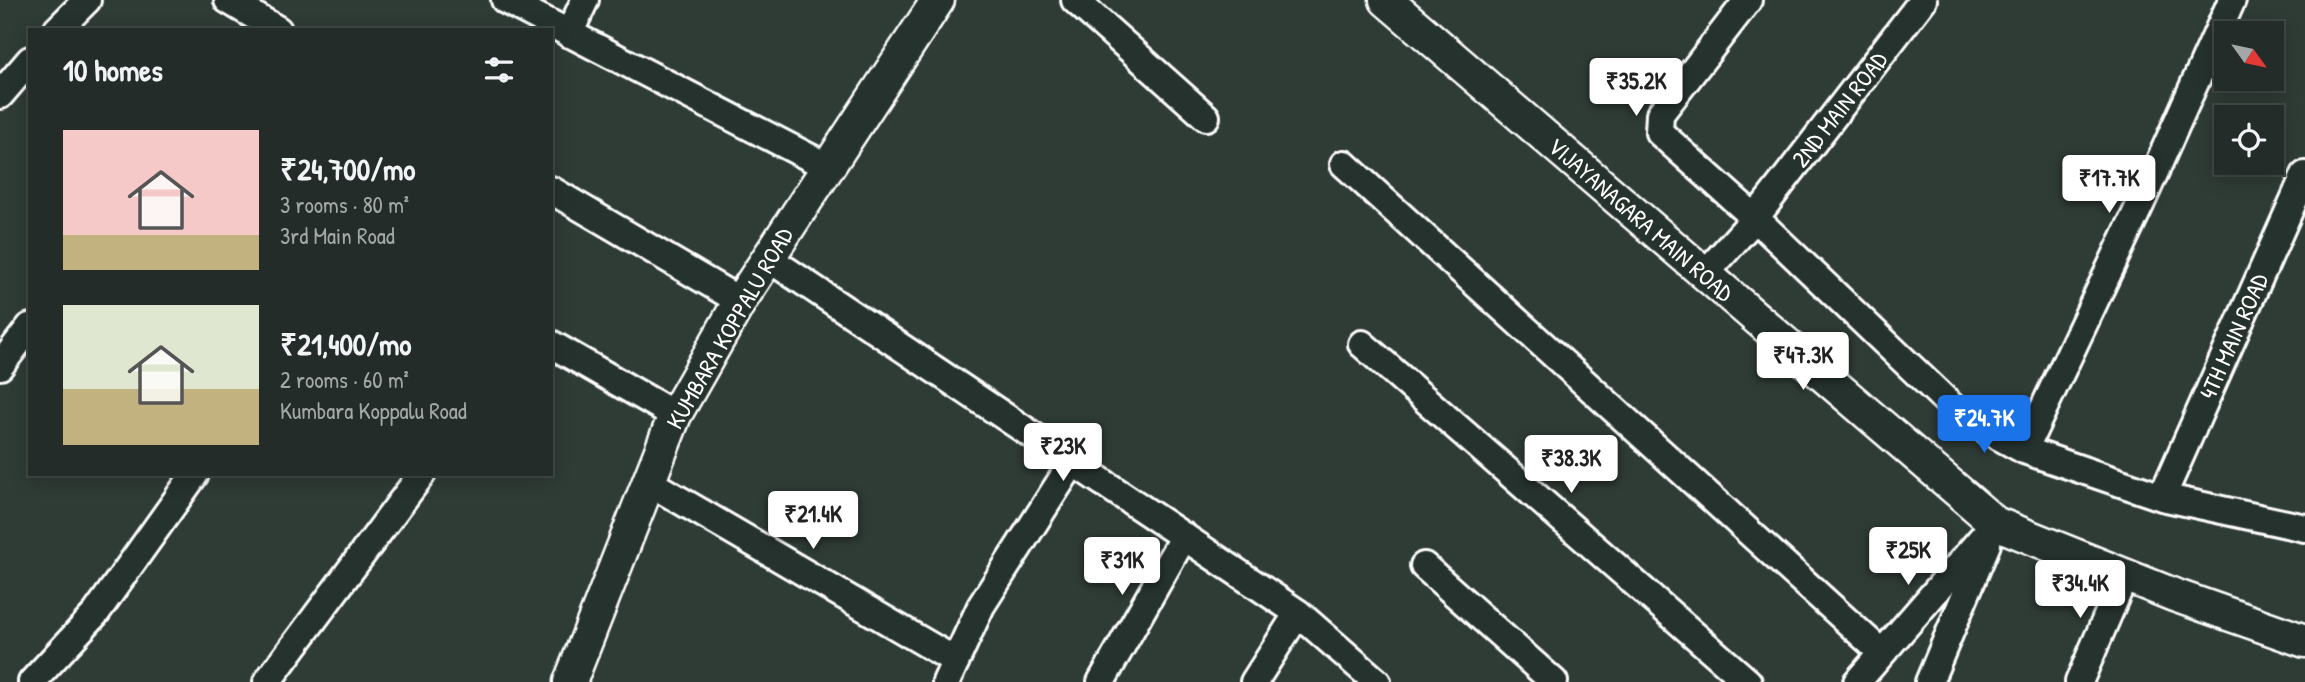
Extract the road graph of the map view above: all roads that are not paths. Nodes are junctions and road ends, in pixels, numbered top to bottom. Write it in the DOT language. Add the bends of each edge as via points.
graph roads {
  1 [pos="87,0"];
  2 [pos="228,0"];
  3 [pos="505,0"];
  4 [pos="585,0"];
  5 [pos="937,0"];
  6 [pos="1075,0"];
  7 [pos="1386,0"];
  8 [pos="1748,0"];
  9 [pos="1923,0"];
  10 [pos="2232,0"];
  11 [pos="59,28"];
  12 [pos="275,28"];
  13 [pos="569,34"];
  14 [pos="28,62"];
  15 [pos="0,95"];
  16 [pos="1206,117"];
  17 [pos="1344,164"];
  18 [pos="828,167"];
  19 [pos="2305,175"];
  20 [pos="553,191"];
  21 [pos="1755,218"];
  22 [pos="768,258"];
  23 [pos="1705,274"];
  24 [pos="740,301"];
  25 [pos="28,330"];
  26 [pos="1362,344"];
  27 [pos="553,345"];
  28 [pos="0,366"];
  29 [pos="675,415"];
  30 [pos="2025,450"];
  31 [pos="1073,462"];
  32 [pos="194,476"];
  33 [pos="421,476"];
  34 [pos="647,481"];
  35 [pos="2162,497"];
  36 [pos="1996,523"];
  37 [pos="2305,528"];
  38 [pos="1184,536"];
  39 [pos="1424,566"];
  40 [pos="2124,575"];
  41 [pos="1298,613"];
  42 [pos="2305,641"];
  43 [pos="1882,653"];
  44 [pos="951,671"];
  45 [pos="32,682"];
  46 [pos="267,682"];
  47 [pos="570,682"];
  48 [pos="1101,682"];
  49 [pos="1254,682"];
  50 [pos="1377,682"];
  51 [pos="1554,682"];
  52 [pos="1748,682"];
  53 [pos="1857,682"];
  54 [pos="1929,682"];
  55 [pos="2079,682"];
  1 -- 11 [label="street"];
  2 -- 12 [label="street"];
  3 -- 13 [label="street"];
  4 -- 13 [label="street"];
  5 -- 18 [label="street, KUMBARA KOPPALU ROAD"];
  6 -- 16 [label="street"];
  7 -- 23 [label="street, VIJAYANAGARA MAIN ROAD"];
  8 -- 21 [label="street" via="1660,114 1659,132"];
  9 -- 21 [label="street, 2ND MAIN ROAD"];
  10 -- 30 [label="street"];
  13 -- 18 [label="street"];
  14 -- 15 [label="street"];
  17 -- 43 [label="street"];
  18 -- 22 [label="street, KUMBARA KOPPALU ROAD"];
  19 -- 35 [label="street, 4TH MAIN ROAD"];
  20 -- 24 [label="street"];
  21 -- 23 [label="street, 2ND MAIN ROAD"];
  21 -- 30 [label="street" via="1963,417"];
  22 -- 24 [label="street, KUMBARA KOPPALU ROAD"];
  22 -- 31 [label="street"];
  23 -- 36 [label="street, VIJAYANAGARA MAIN ROAD"];
  24 -- 29 [label="street, KUMBARA KOPPALU ROAD"];
  25 -- 28 [label="street"];
  26 -- 52 [label="street"];
  27 -- 29 [label="street"];
  29 -- 34 [label="street, KUMBARA KOPPALU ROAD"];
  30 -- 35 [label="street"];
  31 -- 38 [label="street"];
  31 -- 44 [label="street" via="981,607"];
  32 -- 45 [label="street" via="96,612"];
  33 -- 46 [label="street"];
  34 -- 44 [label="street"];
  34 -- 47 [label="street, KUMBARA KOPPALU ROAD"];
  35 -- 37 [label="street"];
  36 -- 40 [label="street, VIJAYANAGARA MAIN ROAD"];
  36 -- 43 [label="street"];
  36 -- 54 [label="street"];
  38 -- 41 [label="street"];
  38 -- 48 [label="street"];
  39 -- 51 [label="street"];
  40 -- 42 [label="street, VIJAYANAGARA MAIN ROAD"];
  40 -- 55 [label="street"];
  41 -- 49 [label="street"];
  41 -- 50 [label="street"];
  43 -- 53 [label="street"];
}
